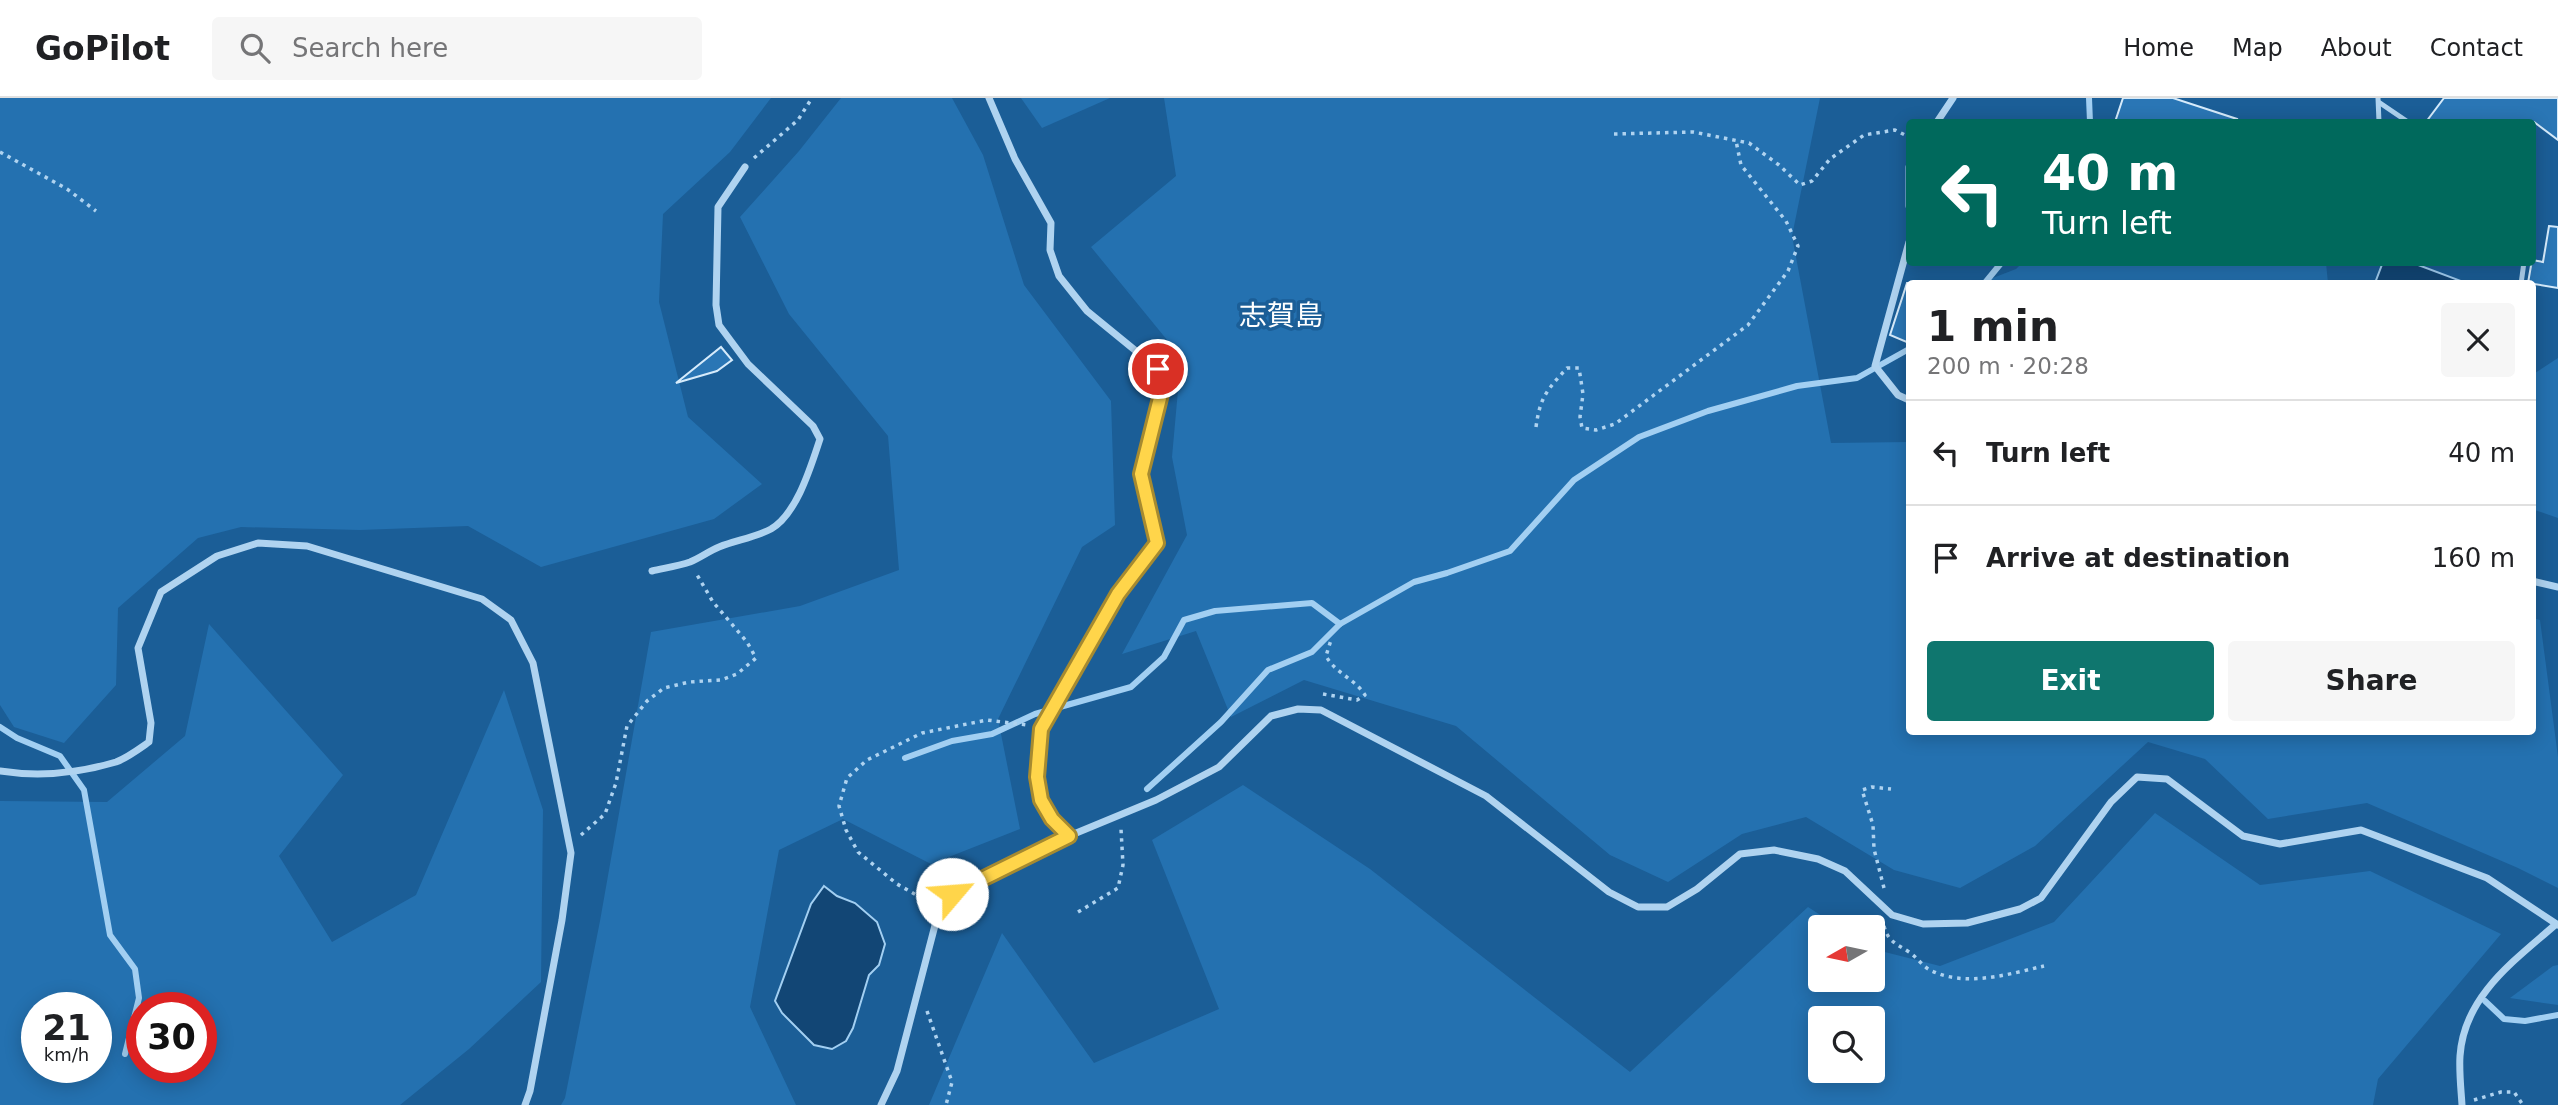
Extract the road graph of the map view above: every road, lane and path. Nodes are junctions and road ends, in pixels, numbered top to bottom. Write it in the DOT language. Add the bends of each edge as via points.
graph roads {
  1 [pos="812,98"];
  2 [pos="989,98"];
  3 [pos="1953,98"];
  4 [pos="2379,101"];
  5 [pos="1939,119"];
  6 [pos="2379,119"];
  7 [pos="2404,119"];
  8 [pos="1615,134"];
  9 [pos="1906,136"];
  10 [pos="1736,141"];
  11 [pos="0,152"];
  12 [pos="745,167"];
  13 [pos="96,211"];
  14 [pos="1906,253"];
  15 [pos="1906,399"];
  16 [pos="1536,426"];
  17 [pos="689,562"];
  18 [pos="652,571"];
  19 [pos="2536,582"];
  20 [pos="2558,587"];
  21 [pos="1331,640"];
  22 [pos="1317,694"];
  23 [pos="1041,729"];
  24 [pos="0,771"];
  25 [pos="1891,789"];
  26 [pos="1121,815"];
  27 [pos="1069,836"];
  28 [pos="569,846"];
  29 [pos="1884,908"];
  30 [pos="1078,912"];
  31 [pos="936,920"];
  32 [pos="2557,925"];
  33 [pos="2044,966"];
  34 [pos="918,990"];
  35 [pos="2462,1104"];
  36 [pos="525,1105"];
  37 [pos="881,1105"];
  38 [pos="946,1105"];
  39 [pos="2523,1105"];
  1 -- 12 [label="path" via="797,120"];
  2 -- 23 [label="street" via="1015,159 1051,223 1050,250 1059,276 1087,311 1158,369 1162,390 1141,474 1157,543 1118,594"];
  3 -- 5 [label="street"];
  4 -- 6 [label="lane"];
  4 -- 7 [label="lane"];
  8 -- 10 [label="path" via="1693,132"];
  9 -- 10 [label="path" via="1895,130 1864,135 1830,159 1812,181 1801,185 1749,143"];
  10 -- 16 [label="path" via="1741,165 1786,221 1798,246 1788,271 1748,326 1615,424 1596,430 1582,428 1579,368 1567,368 1539,404"];
  11 -- 13 [label="path" via="67,188"];
  12 -- 17 [label="street" via="718,207 719,325 748,364 813,426 820,439 800,490 774,527"];
  14 -- 15 [label="street" via="1875,366"];
  17 -- 18 [label="street"];
  17 -- 28 [label="path" via="756,658 737,674 664,688 647,701 627,726 617,783 605,814"];
  19 -- 20 [label="street"];
  21 -- 22 [label="path" via="1326,656 1331,665 1359,685 1365,695 1357,700"];
  23 -- 27 [label="street" via="1037,777 1041,800"];
  23 -- 31 [label="path" via="987,720 922,733 867,760 846,778 839,806 858,852 918,896"];
  24 -- 28 [label="street" via="58,773 118,761 149,742 151,723 138,648 161,592 217,556 237,549 258,543 307,546 482,599 511,620 533,663"];
  25 -- 29 [label="path" via="1862,790 1873,825"];
  26 -- 27 [label="street"];
  26 -- 29 [label="street" via="1219,767 1271,716 1298,709 1321,710 1486,796 1609,892 1638,907 1667,907 1740,855 1774,850 1818,859 1845,871"];
  26 -- 30 [label="path" via="1123,865 1118,888"];
  27 -- 31 [label="street" via="952,894"];
  28 -- 36 [label="street" via="562,920"];
  29 -- 32 [label="street" via="1923,924 1967,923 2020,909 2041,898 2111,802 2137,778 2167,779 2243,836 2280,844 2361,830 2487,878"];
  29 -- 33 [label="path" via="1887,937 1930,970 1972,979"];
  31 -- 34 [label="street"];
  32 -- 35 [label="street" via="2501,972 2479,999 2460,1056"];
  34 -- 37 [label="street" via="897,1071"];
  34 -- 38 [label="path" via="952,1082"];
  35 -- 39 [label="path" via="2514,1092"];
}
